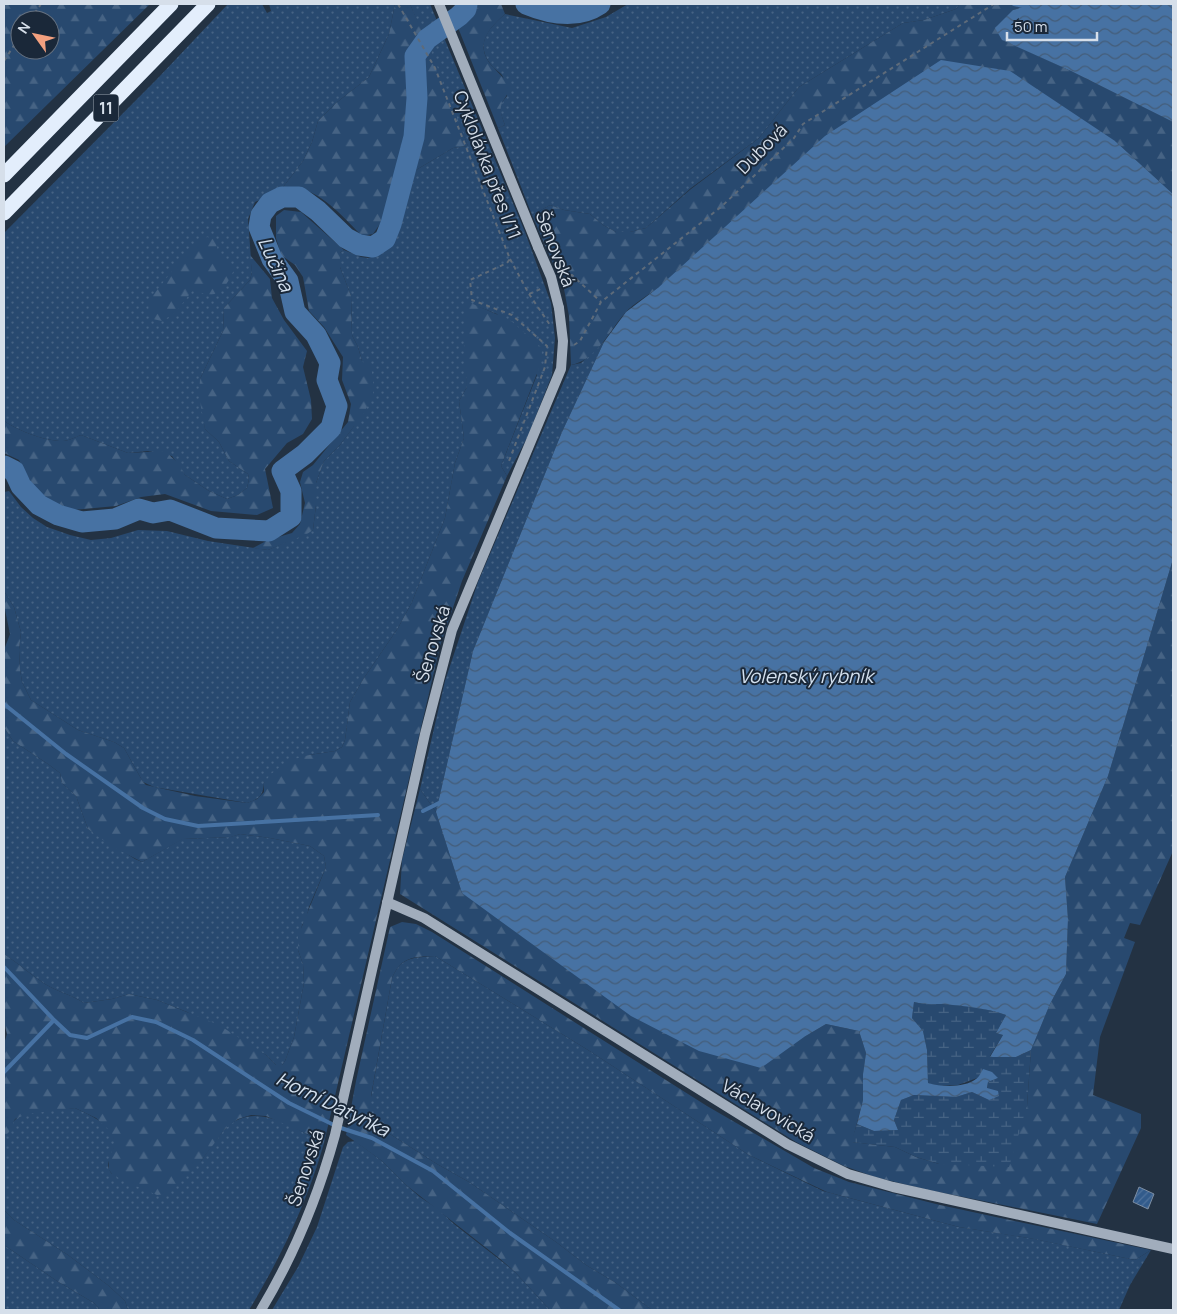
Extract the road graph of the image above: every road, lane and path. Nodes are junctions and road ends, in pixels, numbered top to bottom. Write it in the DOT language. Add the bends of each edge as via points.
graph roads {
  1 [pos="171,4"];
  2 [pos="208,4"];
  3 [pos="398,4"];
  4 [pos="439,4"];
  5 [pos="994,4"];
  6 [pos="4,175"];
  7 [pos="4,213"];
  8 [pos="529,294"];
  9 [pos="561,323"];
  10 [pos="576,345"];
  11 [pos="514,481"];
  12 [pos="387,902"];
  13 [pos="1173,1250"];
  14 [pos="261,1310"];
  1 -- 6 [label="highway, 11"];
  2 -- 7 [label="highway, 11"];
  3 -- 11 [label="path, Cyklolávka přes I/11" via="435,68 510,259 470,280 472,300 512,316 547,346 545,367 507,468"];
  4 -- 9 [label="main road, Šenovská, bridge" via="551,277"];
  5 -- 10 [label="path, Dubová" via="804,124 794,138 721,206 601,302"];
  8 -- 9 [label="path" via="549,325"];
  9 -- 11 [label="main road, Šenovská" via="561,369"];
  11 -- 12 [label="main road, Šenovská" via="452,630 430,710"];
  12 -- 13 [label="main road, Václavovická" via="424,918 787,1144 848,1174"];
  12 -- 14 [label="main road, Šenovská" via="325,1171 284,1268"];
}
